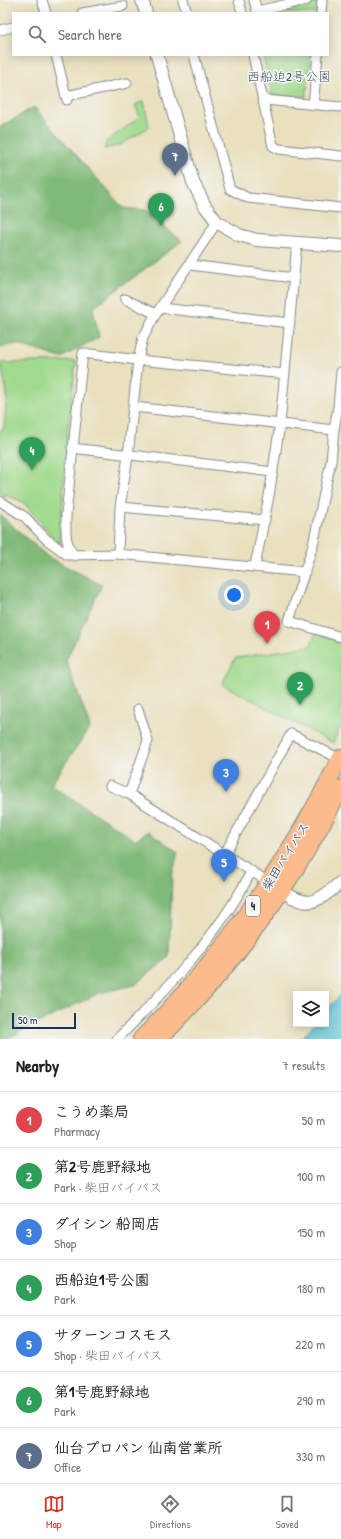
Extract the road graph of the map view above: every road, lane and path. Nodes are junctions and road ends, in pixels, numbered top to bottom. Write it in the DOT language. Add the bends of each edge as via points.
graph roads {
  1 [pos="42,0"];
  2 [pos="142,0"];
  3 [pos="183,0"];
  4 [pos="239,0"];
  5 [pos="254,0"];
  6 [pos="307,0"];
  7 [pos="322,0"];
  8 [pos="123,6"];
  9 [pos="46,12"];
  10 [pos="88,12"];
  11 [pos="146,12"];
  12 [pos="187,12"];
  13 [pos="242,12"];
  14 [pos="321,12"];
  15 [pos="12,27"];
  16 [pos="0,30"];
  17 [pos="56,56"];
  18 [pos="157,56"];
  19 [pos="194,56"];
  20 [pos="253,56"];
  21 [pos="318,56"];
  22 [pos="126,82"];
  23 [pos="264,100"];
  24 [pos="312,105"];
  25 [pos="341,107"];
  26 [pos="341,156"];
  27 [pos="341,208"];
  28 [pos="217,222"];
  29 [pos="297,243"];
  30 [pos="341,246"];
  31 [pos="190,265"];
  32 [pos="294,278"];
  33 [pos="125,299"];
  34 [pos="158,311"];
  35 [pos="290,323"];
  36 [pos="138,360"];
  37 [pos="341,372"];
  38 [pos="285,374"];
  39 [pos="134,407"];
  40 [pos="280,424"];
  41 [pos="334,430"];
  42 [pos="72,448"];
  43 [pos="128,456"];
  44 [pos="273,472"];
  45 [pos="0,501"];
  46 [pos="120,507"];
  47 [pos="265,520"];
  48 [pos="118,554"];
  49 [pos="75,556"];
  50 [pos="256,566"];
  51 [pos="306,572"];
  52 [pos="341,637"];
  53 [pos="138,709"];
  54 [pos="341,758"];
  55 [pos="110,786"];
  56 [pos="341,788"];
  57 [pos="129,794"];
  58 [pos="224,855"];
  59 [pos="251,872"];
  60 [pos="341,882"];
  61 [pos="276,887"];
  62 [pos="117,1039"];
  63 [pos="140,1039"];
  64 [pos="159,1039"];
  1 -- 9 [label="street"];
  2 -- 11 [label="street"];
  3 -- 12 [label="street"];
  4 -- 13 [label="street"];
  5 -- 6 [label="street" via="257,11"];
  7 -- 14 [label="street"];
  8 -- 10 [label="street"];
  15 -- 16 [label="street"];
  17 -- 22 [label="street" via="66,98"];
  18 -- 28 [label="street" via="193,182 205,206"];
  19 -- 27 [label="street" via="230,189 248,198"];
  20 -- 23 [label="street"];
  21 -- 24 [label="street"];
  23 -- 24 [label="street"];
  23 -- 26 [label="street" via="273,146 279,149"];
  24 -- 25 [label="street"];
  28 -- 29 [label="street" via="248,238"];
  28 -- 31 [label="street"];
  29 -- 30 [label="street"];
  29 -- 32 [label="street"];
  31 -- 32 [label="street"];
  31 -- 34 [label="street"];
  32 -- 35 [label="street"];
  33 -- 34 [label="street"];
  34 -- 35 [label="street"];
  34 -- 36 [label="street" via="143,338"];
  35 -- 38 [label="street"];
  36 -- 38 [label="street"];
  36 -- 39 [label="street"];
  36 -- 42 [label="street" via="83,353"];
  37 -- 41 [label="street"];
  38 -- 40 [label="street"];
  39 -- 40 [label="street"];
  39 -- 43 [label="street"];
  40 -- 41 [label="street"];
  40 -- 44 [label="street"];
  41 -- 51 [label="street" via="331,461"];
  42 -- 43 [label="street"];
  42 -- 49 [label="street" via="66,540"];
  43 -- 44 [label="street"];
  43 -- 46 [label="street"];
  44 -- 47 [label="street"];
  45 -- 49 [label="street" via="25,517 46,539 68,555"];
  46 -- 47 [label="street"];
  46 -- 48 [label="street"];
  47 -- 50 [label="street"];
  48 -- 49 [label="street"];
  48 -- 50 [label="street"];
  50 -- 51 [label="street"];
  51 -- 52 [label="street" via="289,621"];
  53 -- 57 [label="street" via="148,741"];
  54 -- 58 [label="street" via="291,734"];
  54 -- 61 [label="highway, 柴田バイパス / 4"];
  55 -- 57 [label="street"];
  56 -- 61 [label="highway, 柴田バイパス / 4" via="310,845"];
  57 -- 58 [label="street"];
  58 -- 59 [label="street"];
  59 -- 61 [label="street"];
  59 -- 62 [label="street" via="233,905 184,967"];
  60 -- 61 [label="street" via="312,902 296,899"];
  61 -- 63 [label="highway, 柴田バイパス / 4" via="210,964"];
  61 -- 64 [label="highway, 柴田バイパス / 4" via="238,951 202,995"];
}
